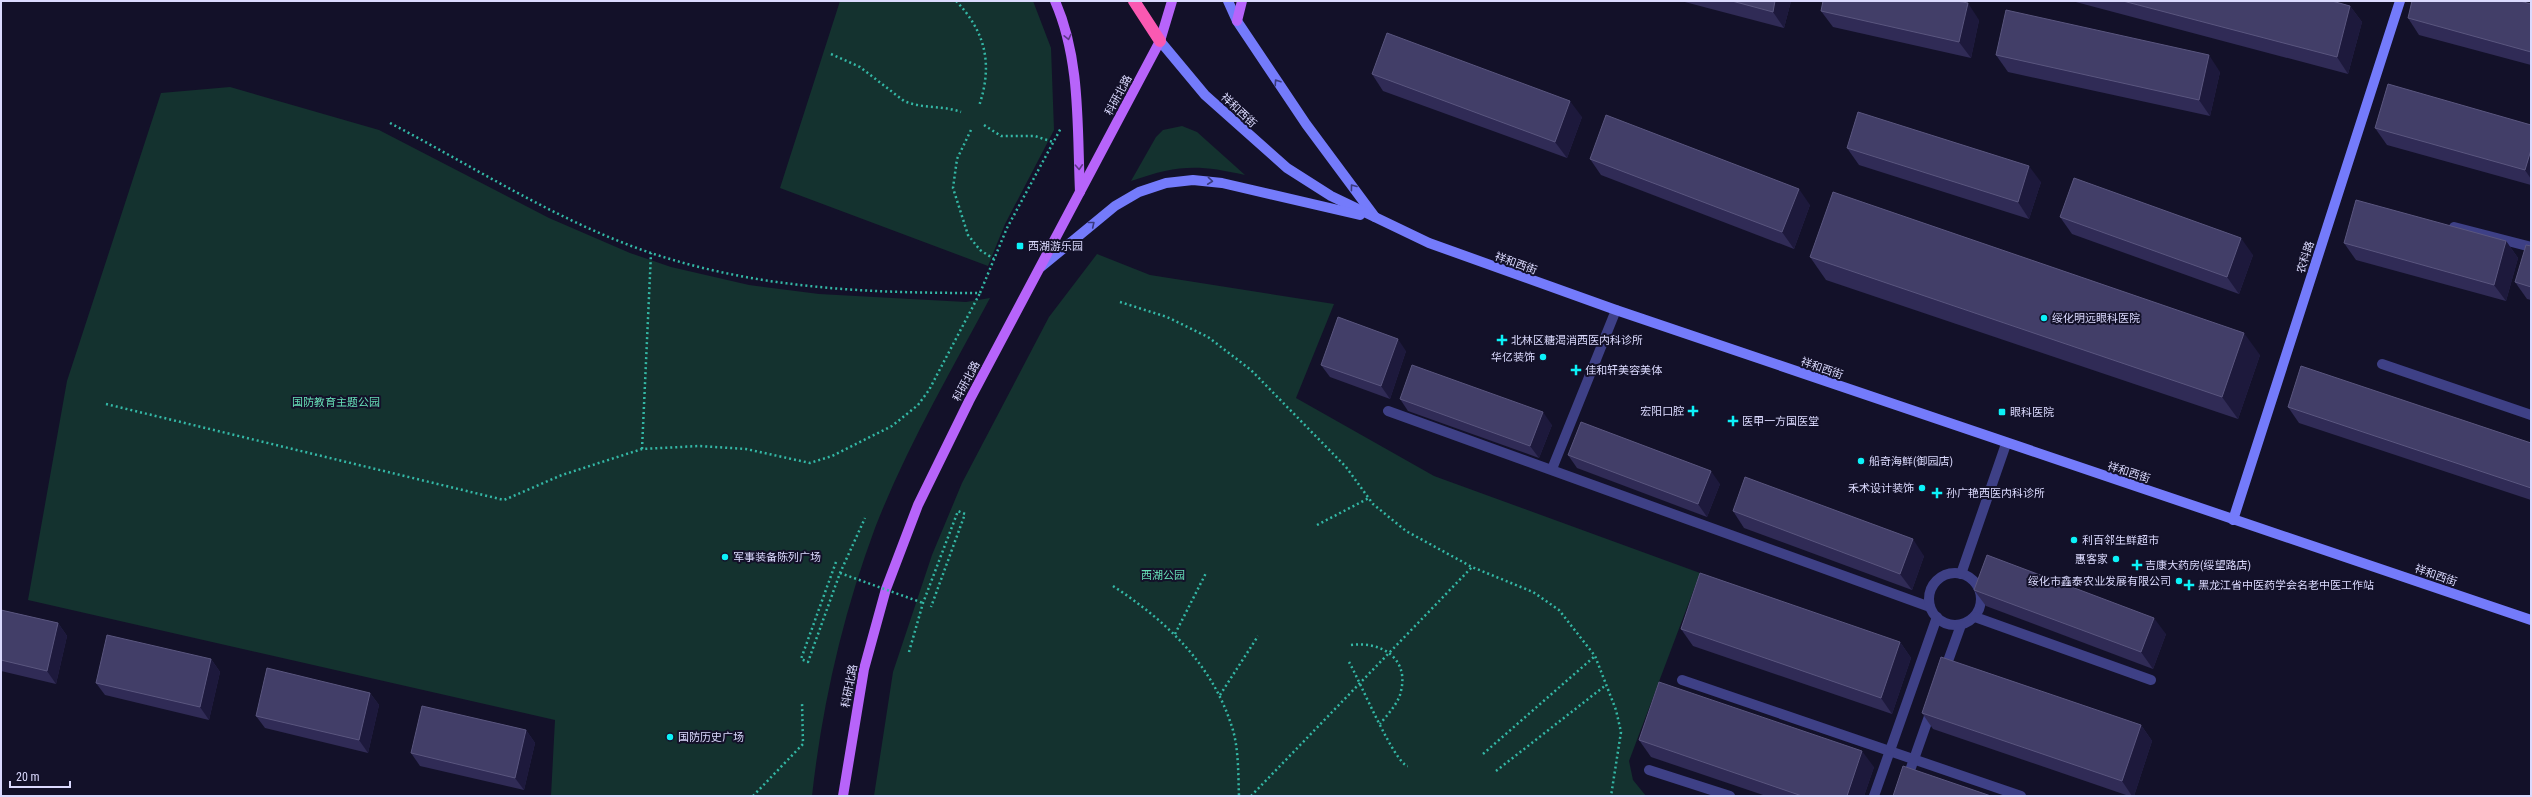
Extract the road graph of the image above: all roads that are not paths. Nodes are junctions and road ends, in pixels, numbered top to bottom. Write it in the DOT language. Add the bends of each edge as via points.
graph roads {
  1 [pos="1055,1"];
  2 [pos="1134,1"];
  3 [pos="1172,1"];
  4 [pos="1228,1"];
  5 [pos="1242,1"];
  6 [pos="2400,1"];
  7 [pos="1237,21"];
  8 [pos="1160,41"];
  9 [pos="1080,192"];
  10 [pos="1376,219"];
  11 [pos="2442,224"];
  12 [pos="2531,245"];
  13 [pos="1041,267"];
  14 [pos="1616,310"];
  15 [pos="2382,364"];
  16 [pos="1388,411"];
  17 [pos="2531,414"];
  18 [pos="2006,444"];
  19 [pos="1552,469"];
  20 [pos="2233,520"];
  21 [pos="1961,574"];
  22 [pos="1930,607"];
  23 [pos="1937,617"];
  24 [pos="1975,617"];
  25 [pos="2531,620"];
  26 [pos="1961,625"];
  27 [pos="1682,680"];
  28 [pos="2151,680"];
  29 [pos="1940,684"];
  30 [pos="1935,699"];
  31 [pos="1890,751"];
  32 [pos="1914,759"];
  33 [pos="1649,770"];
  34 [pos="843,796"];
  35 [pos="1730,796"];
  36 [pos="1874,796"];
  37 [pos="1901,796"];
  38 [pos="2021,796"];
  1 -- 9 [label="main road, one-way" via="1068,33 1072,56"];
  2 -- 8 [label="highway"];
  3 -- 8 [label="main road, 科研北路"];
  4 -- 7 [label="main road"];
  5 -- 7 [label="main road"];
  6 -- 20 [label="main road, 农科路"];
  10 -- 7 [label="main road, one-way" via="1306,124"];
  8 -- 9 [label="main road, 科研北路"];
  8 -- 10 [label="main road, 祥和西街" via="1205,95 1287,168 1330,196"];
  9 -- 13 [label="main road, 科研北路"];
  13 -- 10 [label="main road, one-way" via="1114,206 1139,192 1166,183 1193,180 1222,183"];
  10 -- 14 [label="main road, 祥和西街" via="1502,271"];
  11 -- 12 [label="street"];
  13 -- 34 [label="main road, 科研北路" via="969,401 918,505 892,572 864,669"];
  14 -- 18 [label="main road, 祥和西街"];
  14 -- 19 [label="street"];
  15 -- 17 [label="street"];
  16 -- 19 [label="street"];
  18 -- 20 [label="main road, 祥和西街"];
  18 -- 21 [label="street"];
  19 -- 22 [label="street"];
  20 -- 25 [label="main road, 祥和西街"];
  21 -- 22 [label="street" via="1943,576 1936,582 1929,598"];
  21 -- 24 [label="street" via="1972,579 1979,589 1981,605"];
  22 -- 23 [label="street"];
  23 -- 26 [label="street" via="1949,625"];
  23 -- 31 [label="street"];
  24 -- 26 [label="street"];
  24 -- 28 [label="street"];
  26 -- 29 [label="street"];
  27 -- 31 [label="street"];
  30 -- 32 [label="street"];
  31 -- 32 [label="street"];
  31 -- 36 [label="street"];
  32 -- 37 [label="street"];
  32 -- 38 [label="street"];
  33 -- 35 [label="street"];
}
